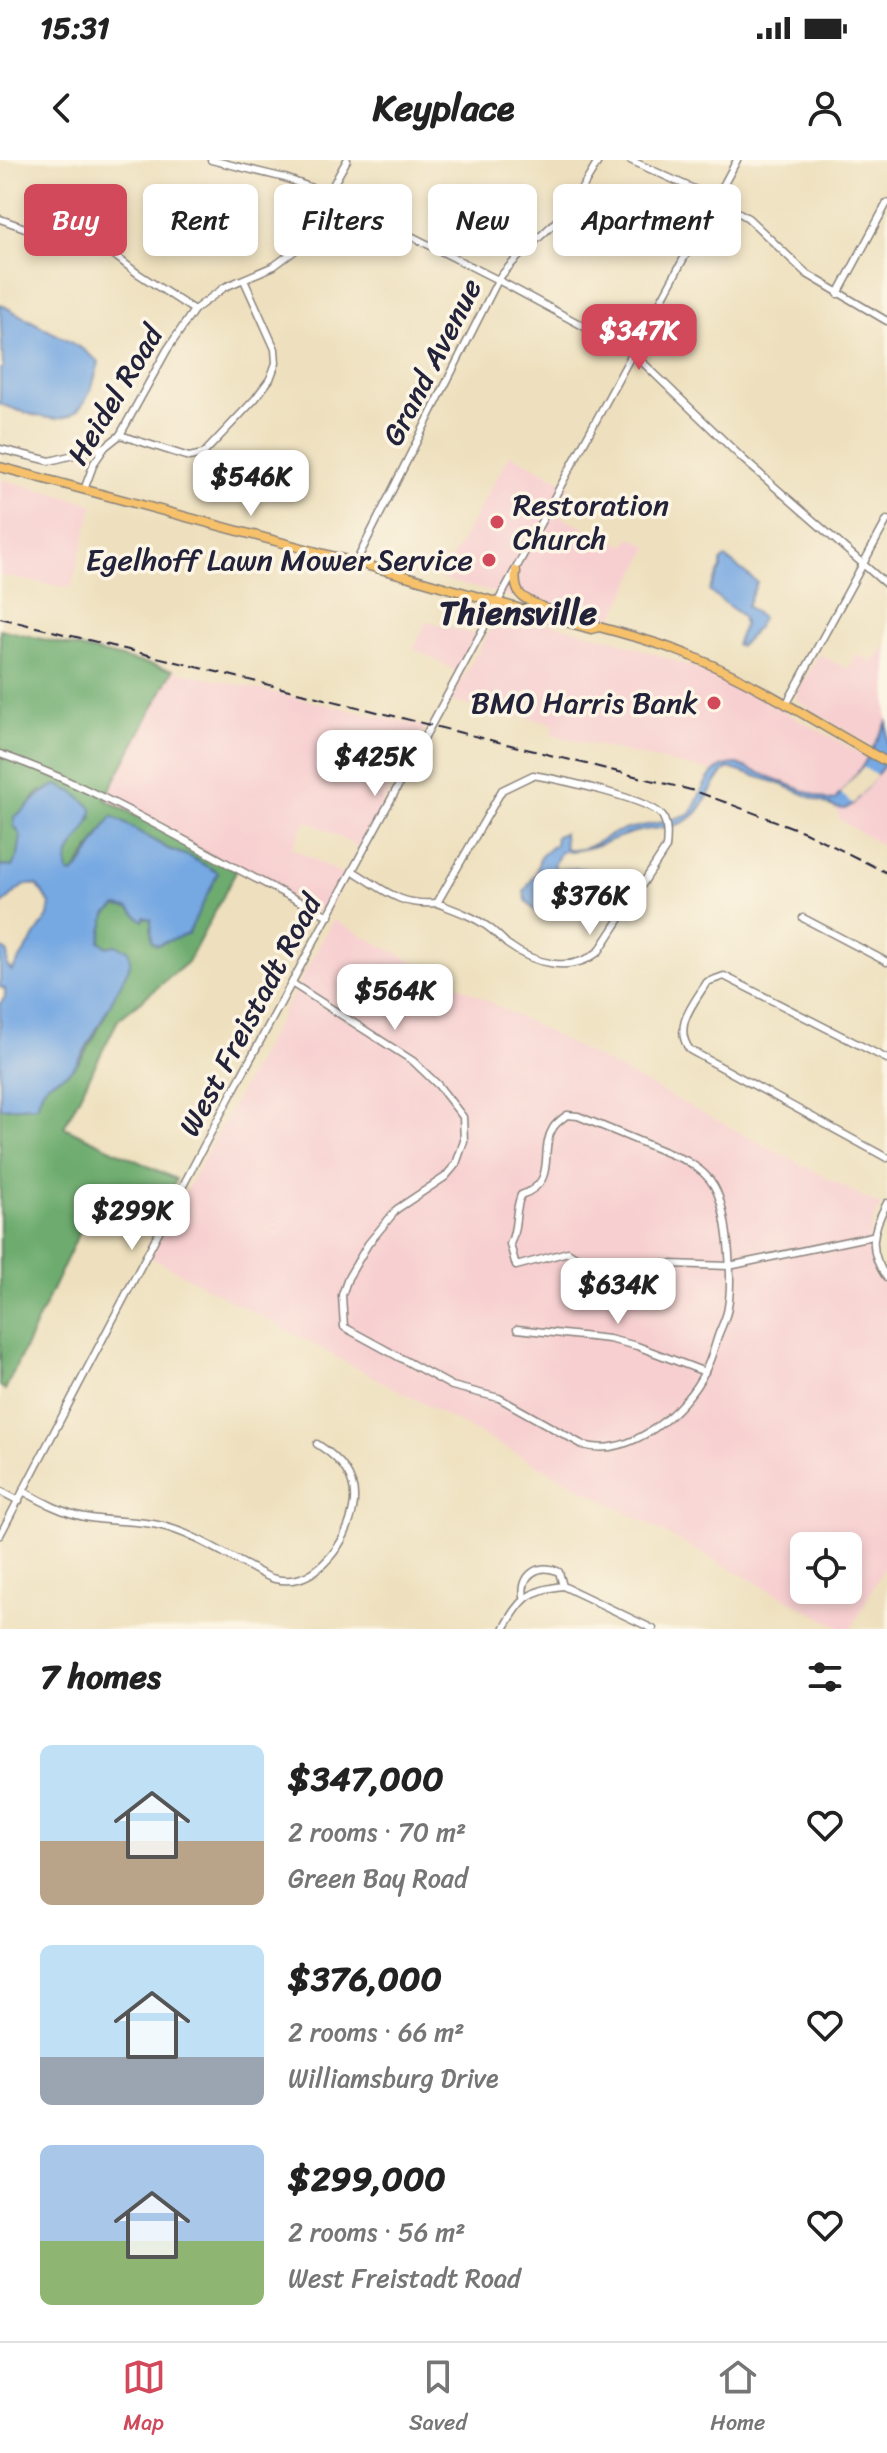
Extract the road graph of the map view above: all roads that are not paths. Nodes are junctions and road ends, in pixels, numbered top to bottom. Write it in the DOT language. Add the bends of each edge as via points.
graph roads {
  1 [pos="211,160"];
  2 [pos="347,160"];
  3 [pos="599,160"];
  4 [pos="630,160"];
  5 [pos="737,160"];
  6 [pos="300,184"];
  7 [pos="334,184"];
  8 [pos="683,184"];
  9 [pos="724,184"];
  10 [pos="887,203"];
  11 [pos="741,214"];
  12 [pos="0,219"];
  13 [pos="412,236"];
  14 [pos="288,256"];
  15 [pos="685,256"];
  16 [pos="244,280"];
  17 [pos="498,280"];
  18 [pos="838,294"];
  19 [pos="194,310"];
  20 [pos="887,321"];
  21 [pos="633,353"];
  22 [pos="120,435"];
  23 [pos="105,447"];
  24 [pos="0,449"];
  25 [pos="0,467"];
  26 [pos="84,490"];
  27 [pos="887,520"];
  28 [pos="356,562"];
  29 [pos="863,565"];
  30 [pos="516,571"];
  31 [pos="887,585"];
  32 [pos="499,602"];
  33 [pos="545,608"];
  34 [pos="529,610"];
  35 [pos="599,627"];
  36 [pos="786,705"];
  37 [pos="0,754"];
  38 [pos="887,762"];
  39 [pos="353,871"];
  40 [pos="437,903"];
  41 [pos="329,916"];
  42 [pos="803,918"];
  43 [pos="887,962"];
  44 [pos="293,984"];
  45 [pos="887,1059"];
  46 [pos="887,1158"];
  47 [pos="887,1203"];
  48 [pos="872,1236"];
  49 [pos="729,1266"];
  50 [pos="887,1278"];
  51 [pos="517,1329"];
  52 [pos="705,1372"];
  53 [pos="317,1444"];
  54 [pos="0,1491"];
  55 [pos="23,1491"];
  56 [pos="19,1501"];
  57 [pos="0,1535"];
  58 [pos="563,1586"];
  59 [pos="524,1597"];
  60 [pos="504,1629"];
  61 [pos="653,1629"];
  1 -- 6 [label="street"];
  2 -- 7 [label="street, Heidel Road"];
  3 -- 17 [label="street, Grand Avenue" via="573,203"];
  4 -- 8 [label="street"];
  5 -- 9 [label="street, West Freistadt Road"];
  10 -- 18 [label="street"];
  11 -- 18 [label="street" via="807,274"];
  12 -- 19 [label="street" via="91,237"];
  13 -- 17 [label="street"];
  14 -- 16 [label="street, Heidel Road"];
  15 -- 21 [label="street, West Freistadt Road"];
  16 -- 19 [label="street, Heidel Road"];
  16 -- 22 [label="street" via="275,349 270,379 255,399 203,454 189,457"];
  17 -- 21 [label="street"];
  17 -- 28 [label="street, Grand Avenue"];
  18 -- 20 [label="street"];
  19 -- 22 [label="street, Heidel Road"];
  21 -- 29 [label="street"];
  21 -- 30 [label="street, West Freistadt Road"];
  22 -- 23 [label="street, Heidel Road"];
  23 -- 24 [label="street" via="50,461"];
  23 -- 26 [label="street, Heidel Road"];
  25 -- 26 [label="main road"];
  26 -- 28 [label="main road"];
  27 -- 29 [label="street"];
  28 -- 32 [label="main road"];
  29 -- 31 [label="street"];
  29 -- 36 [label="street"];
  30 -- 32 [label="street, West Freistadt Road"];
  30 -- 33 [label="main road" via="518,593"];
  32 -- 34 [label="main road"];
  32 -- 39 [label="street, West Freistadt Road"];
  33 -- 34 [label="main road"];
  33 -- 35 [label="main road"];
  34 -- 35 [label="main road"];
  35 -- 36 [label="main road" via="700,660"];
  36 -- 38 [label="main road"];
  37 -- 41 [label="street" via="65,777"];
  39 -- 40 [label="street" via="402,901"];
  39 -- 41 [label="street, West Freistadt Road"];
  40 -- 40 [label="street" via="477,920 519,952 573,965 599,951 666,848 664,821 645,803 547,777 520,779 502,790"];
  41 -- 44 [label="street, West Freistadt Road"];
  42 -- 43 [label="street"];
  44 -- 52 [label="street" via="413,1061 463,1117 464,1141 456,1164 380,1226 355,1267 342,1295 344,1327 452,1386 499,1398 597,1449 627,1445 650,1431 677,1410"];
  44 -- 55 [label="street, West Freistadt Road"];
  45 -- 46 [label="street" via="724,976 707,982 683,1022 682,1040 690,1050"];
  47 -- 48 [label="street"];
  48 -- 49 [label="street"];
  48 -- 50 [label="street"];
  49 -- 49 [label="street" via="582,1261 568,1252 516,1266 510,1244 518,1204 521,1195 543,1178 552,1129 567,1115 578,1116 700,1169 715,1187"];
  49 -- 52 [label="street" via="728,1308"];
  51 -- 52 [label="street" via="609,1339"];
  53 -- 55 [label="street" via="349,1474 354,1501 335,1551 321,1567 294,1580 272,1578 170,1529 88,1518"];
  54 -- 56 [label="street"];
  55 -- 56 [label="street, West Freistadt Road"];
  56 -- 57 [label="street, West Freistadt Road"];
  58 -- 59 [label="street"];
  58 -- 59 [label="street" via="559,1572 539,1568 525,1581"];
  58 -- 61 [label="street"];
  59 -- 60 [label="street"];
}
